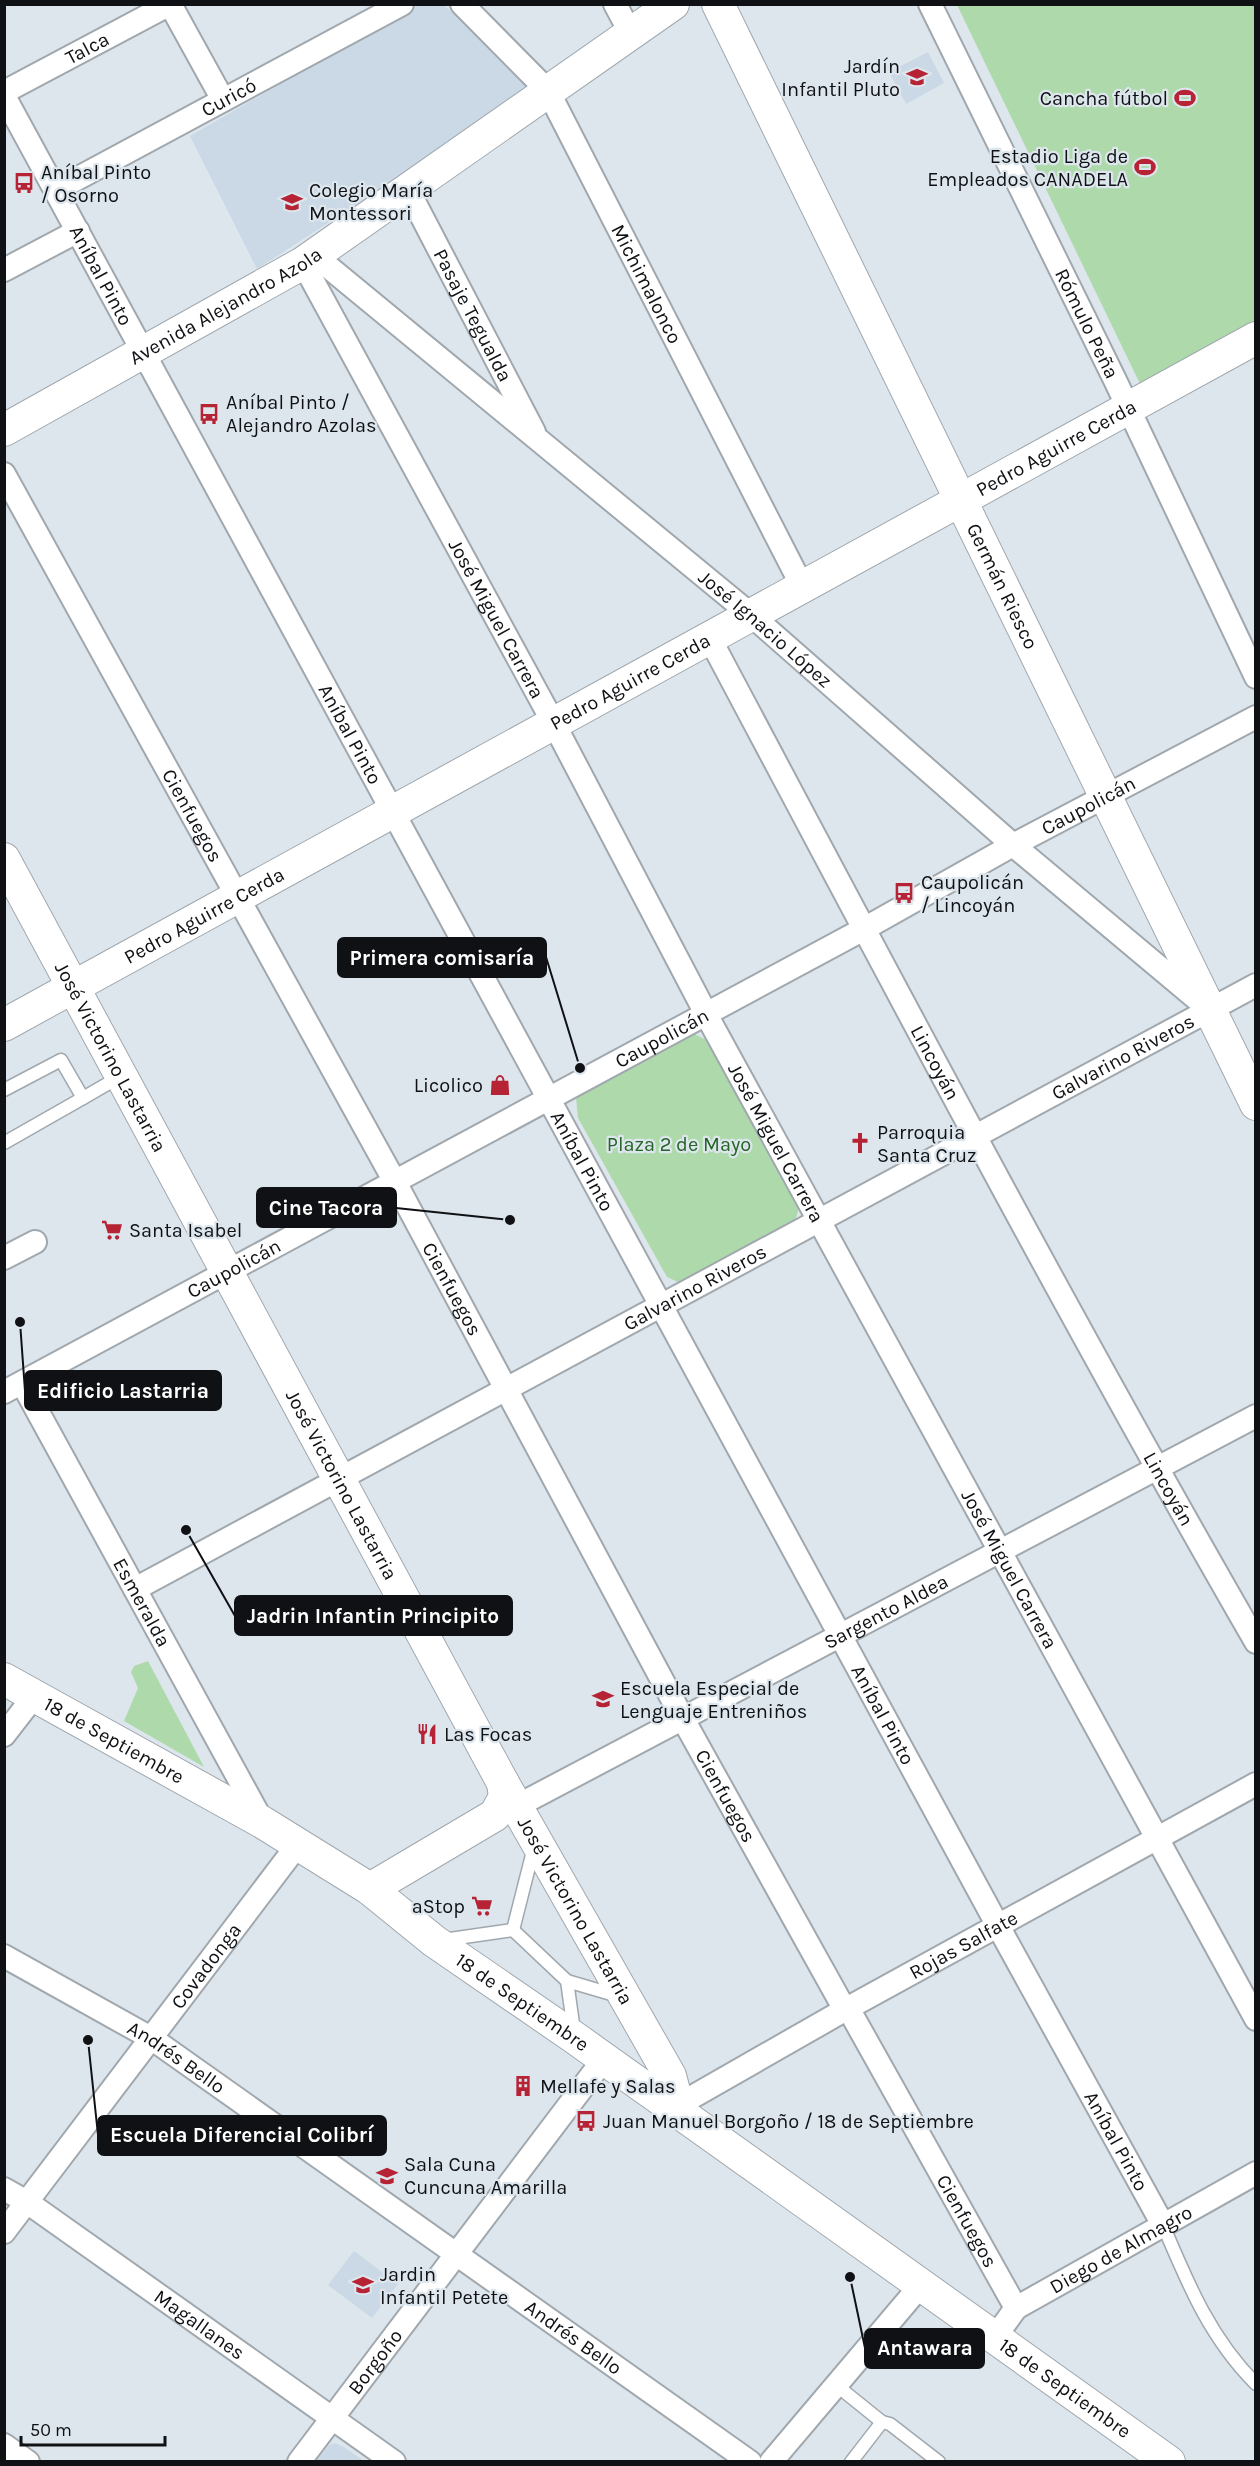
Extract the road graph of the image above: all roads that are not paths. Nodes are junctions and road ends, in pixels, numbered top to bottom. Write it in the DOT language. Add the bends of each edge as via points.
graph roads {
  1 [pos="170,4"];
  2 [pos="402,4"];
  3 [pos="462,4"];
  4 [pos="615,4"];
  5 [pos="673,4"];
  6 [pos="718,4"];
  7 [pos="930,4"];
  8 [pos="631,34"];
  9 [pos="548,91"];
  10 [pos="4,94"];
  11 [pos="223,100"];
  12 [pos="11,121"];
  13 [pos="56,190"];
  14 [pos="408,190"];
  15 [pos="78,231"];
  16 [pos="308,259"];
  17 [pos="4,270"];
  18 [pos="1256,338"];
  19 [pos="143,351"];
  20 [pos="1128,408"];
  21 [pos="4,430"];
  22 [pos="539,441"];
  23 [pos="4,474"];
  24 [pos="961,499"];
  25 [pos="802,586"];
  26 [pos="750,615"];
  27 [pos="709,637"];
  28 [pos="1256,677"];
  29 [pos="1256,717"];
  30 [pos="553,722"];
  31 [pos="1107,797"];
  32 [pos="393,810"];
  33 [pos="1012,846"];
  34 [pos="4,860"];
  35 [pos="236,895"];
  36 [pos="862,930"];
  37 [pos="73,986"];
  38 [pos="1256,986"];
  39 [pos="1210,1010"];
  40 [pos="706,1014"];
  41 [pos="4,1025"];
  42 [pos="122,1075"];
  43 [pos="4,1090"];
  44 [pos="83,1098"];
  45 [pos="550,1098"];
  46 [pos="1256,1104"];
  47 [pos="974,1137"];
  48 [pos="4,1143"];
  49 [pos="395,1182"];
  50 [pos="819,1220"];
  51 [pos="35,1242"];
  52 [pos="4,1258"];
  53 [pos="230,1272"];
  54 [pos="663,1305"];
  55 [pos="13,1388"];
  56 [pos="506,1390"];
  57 [pos="1256,1416"];
  58 [pos="1155,1468"];
  59 [pos="340,1479"];
  60 [pos="1001,1551"];
  61 [pos="135,1589"];
  62 [pos="840,1635"];
  63 [pos="1256,1642"];
  64 [pos="4,1678"];
  65 [pos="34,1695"];
  66 [pos="682,1719"];
  67 [pos="4,1735"];
  68 [pos="1256,1784"];
  69 [pos="510,1795"];
  70 [pos="262,1822"];
  71 [pos="1156,1839"];
  72 [pos="536,1840"];
  73 [pos="299,1843"];
  74 [pos="370,1889"];
  75 [pos="998,1926"];
  76 [pos="513,1930"];
  77 [pos="434,1941"];
  78 [pos="4,1956"];
  79 [pos="567,1981"];
  80 [pos="626,1998"];
  81 [pos="847,2009"];
  82 [pos="1256,2019"];
  83 [pos="151,2038"];
  84 [pos="575,2038"];
  85 [pos="604,2059"];
  86 [pos="673,2108"];
  87 [pos="1256,2173"];
  88 [pos="4,2188"];
  89 [pos="27,2202"];
  90 [pos="1163,2225"];
  91 [pos="4,2232"];
  92 [pos="456,2254"];
  93 [pos="921,2285"];
  94 [pos="1016,2308"];
  95 [pos="995,2337"];
  96 [pos="1256,2384"];
  97 [pos="836,2385"];
  98 [pos="333,2417"];
  99 [pos="882,2422"];
  100 [pos="4,2445"];
  101 [pos="28,2462"];
  102 [pos="299,2462"];
  103 [pos="394,2462"];
  104 [pos="750,2462"];
  105 [pos="771,2462"];
  106 [pos="851,2462"];
  107 [pos="939,2462"];
  108 [pos="1169,2462"];
  1 -- 10 [label="street, Talca"];
  1 -- 11 [label="street"];
  2 -- 11 [label="street, Curicó"];
  3 -- 9 [label="street, Michimalonco"];
  4 -- 8 [label="street"];
  5 -- 8 [label="main road, Avenida Alejandro Azola"];
  6 -- 24 [label="main road, Germán Riesco"];
  7 -- 20 [label="street, Rómulo Peña"];
  8 -- 9 [label="main road, Avenida Alejandro Azola"];
  9 -- 14 [label="main road, Avenida Alejandro Azola"];
  9 -- 25 [label="street, Michimalonco"];
  10 -- 12 [label="street, Aníbal Pinto"];
  11 -- 13 [label="street, Curicó"];
  12 -- 13 [label="street, Aníbal Pinto"];
  13 -- 15 [label="street, Aníbal Pinto"];
  14 -- 16 [label="main road, Avenida Alejandro Azola"];
  14 -- 22 [label="street, Pasaje Tegualda"];
  15 -- 17 [label="street"];
  15 -- 19 [label="street, Aníbal Pinto"];
  16 -- 19 [label="main road, Avenida Alejandro Azola"];
  16 -- 22 [label="street, José Ignacio López"];
  16 -- 30 [label="street, José Miguel Carrera"];
  18 -- 20 [label="main road, Pedro Aguirre Cerda"];
  19 -- 21 [label="main road, Avenida Alejandro Azola"];
  19 -- 32 [label="street, Aníbal Pinto"];
  20 -- 24 [label="main road, Pedro Aguirre Cerda"];
  20 -- 28 [label="street, Rómulo Peña"];
  22 -- 26 [label="street, José Ignacio López"];
  23 -- 35 [label="street, Cienfuegos"];
  24 -- 25 [label="main road, Pedro Aguirre Cerda"];
  24 -- 31 [label="main road, Germán Riesco"];
  25 -- 26 [label="main road, Pedro Aguirre Cerda"];
  26 -- 27 [label="main road, Pedro Aguirre Cerda"];
  26 -- 33 [label="street, José Ignacio López"];
  27 -- 30 [label="main road, Pedro Aguirre Cerda"];
  27 -- 36 [label="street, Lincoyán"];
  29 -- 31 [label="street, Caupolicán"];
  30 -- 32 [label="main road, Pedro Aguirre Cerda"];
  30 -- 40 [label="street, José Miguel Carrera"];
  31 -- 33 [label="street, Caupolicán"];
  31 -- 39 [label="main road, Germán Riesco"];
  32 -- 35 [label="main road, Pedro Aguirre Cerda"];
  32 -- 45 [label="street, Aníbal Pinto"];
  33 -- 36 [label="street, Caupolicán"];
  33 -- 39 [label="street, José Ignacio López"];
  34 -- 37 [label="main road, José Victorino Lastarria"];
  35 -- 37 [label="main road, Pedro Aguirre Cerda"];
  35 -- 49 [label="street, Cienfuegos"];
  36 -- 40 [label="street, Caupolicán"];
  36 -- 47 [label="street, Lincoyán"];
  37 -- 41 [label="main road, Pedro Aguirre Cerda"];
  37 -- 42 [label="main road, José Victorino Lastarria"];
  38 -- 39 [label="street, Galvarino Riveros"];
  39 -- 46 [label="main road, Germán Riesco"];
  39 -- 47 [label="street, Galvarino Riveros"];
  40 -- 45 [label="street, Caupolicán"];
  40 -- 50 [label="street, José Miguel Carrera"];
  42 -- 44 [label="lane"];
  42 -- 53 [label="main road, José Victorino Lastarria"];
  43 -- 44 [label="lane" via="61,1060"];
  44 -- 48 [label="lane"];
  45 -- 49 [label="street, Caupolicán"];
  45 -- 54 [label="street, Aníbal Pinto"];
  47 -- 50 [label="street, Galvarino Riveros"];
  47 -- 58 [label="street, Lincoyán"];
  49 -- 53 [label="street, Caupolicán"];
  49 -- 56 [label="street, Cienfuegos"];
  50 -- 54 [label="street, Galvarino Riveros"];
  50 -- 60 [label="street, José Miguel Carrera"];
  51 -- 52 [label="street"];
  53 -- 55 [label="street, Caupolicán"];
  53 -- 59 [label="main road, José Victorino Lastarria"];
  54 -- 56 [label="street, Galvarino Riveros"];
  54 -- 62 [label="street, Aníbal Pinto"];
  55 -- 61 [label="street, Esmeralda"];
  56 -- 59 [label="street, Galvarino Riveros"];
  56 -- 66 [label="street, Cienfuegos"];
  57 -- 58 [label="street, Sargento Aldea"];
  58 -- 60 [label="street, Sargento Aldea"];
  58 -- 63 [label="street, Lincoyán"];
  59 -- 61 [label="street, Galvarino Riveros"];
  59 -- 69 [label="main road, José Victorino Lastarria"];
  60 -- 62 [label="street, Sargento Aldea"];
  60 -- 71 [label="street, José Miguel Carrera"];
  61 -- 70 [label="street, Esmeralda"];
  62 -- 66 [label="street, Sargento Aldea"];
  62 -- 75 [label="street, Aníbal Pinto"];
  64 -- 65 [label="main road, 18 de Septiembre"];
  65 -- 67 [label="street"];
  65 -- 70 [label="main road, 18 de Septiembre"];
  66 -- 69 [label="street, Sargento Aldea"];
  66 -- 81 [label="street, Cienfuegos"];
  68 -- 71 [label="street, Rojas Salfate"];
  69 -- 72 [label="main road, José Victorino Lastarria"];
  69 -- 74 [label="main road" via="495,1815"];
  70 -- 73 [label="main road, 18 de Septiembre"];
  71 -- 75 [label="street, Rojas Salfate"];
  71 -- 82 [label="street, José Miguel Carrera"];
  72 -- 76 [label="lane"];
  72 -- 80 [label="main road, José Victorino Lastarria"];
  73 -- 74 [label="main road, 18 de Septiembre"];
  73 -- 83 [label="street, Covadonga"];
  74 -- 77 [label="main road, 18 de Septiembre"];
  75 -- 81 [label="street, Rojas Salfate"];
  75 -- 90 [label="street, Aníbal Pinto"];
  76 -- 77 [label="lane"];
  76 -- 79 [label="lane"];
  77 -- 84 [label="main road, 18 de Septiembre"];
  78 -- 83 [label="street, Andrés Bello"];
  79 -- 80 [label="lane"];
  79 -- 84 [label="lane"];
  80 -- 86 [label="main road, José Victorino Lastarria" via="673,2083"];
  81 -- 86 [label="street, Rojas Salfate"];
  81 -- 94 [label="street, Cienfuegos"];
  83 -- 89 [label="street, Covadonga"];
  83 -- 92 [label="street, Andrés Bello"];
  84 -- 85 [label="main road, 18 de Septiembre"];
  85 -- 86 [label="main road, 18 de Septiembre"];
  85 -- 92 [label="street, Borgoño"];
  86 -- 93 [label="main road, 18 de Septiembre"];
  87 -- 90 [label="street, Diego de Almagro"];
  88 -- 89 [label="street, Magallanes"];
  89 -- 91 [label="street, Covadonga"];
  89 -- 98 [label="street, Magallanes"];
  90 -- 94 [label="street, Diego de Almagro"];
  90 -- 96 [label="lane" via="1214,2334 1231,2359"];
  92 -- 98 [label="street, Borgoño"];
  92 -- 104 [label="street, Andrés Bello"];
  93 -- 95 [label="main road, 18 de Septiembre"];
  93 -- 97 [label="street"];
  94 -- 95 [label="street, Diego de Almagro"];
  95 -- 108 [label="main road, 18 de Septiembre"];
  97 -- 99 [label="lane"];
  97 -- 105 [label="street"];
  98 -- 102 [label="street, Borgoño"];
  98 -- 103 [label="street, Magallanes"];
  99 -- 106 [label="lane"];
  99 -- 107 [label="lane"];
  100 -- 101 [label="street"];
}
